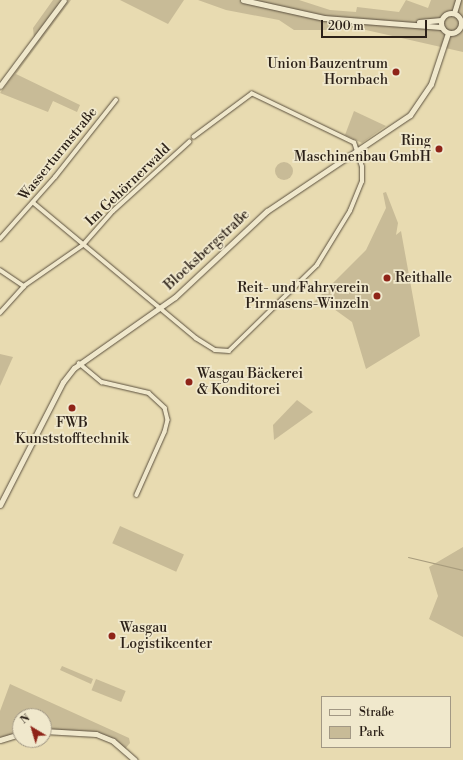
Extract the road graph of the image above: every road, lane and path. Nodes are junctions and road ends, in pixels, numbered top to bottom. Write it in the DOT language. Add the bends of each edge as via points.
graph roads {
  1 [pos="64,0"];
  2 [pos="243,0"];
  3 [pos="458,0"];
  4 [pos="454,13"];
  5 [pos="441,20"];
  6 [pos="392,23"];
  7 [pos="441,27"];
  8 [pos="448,33"];
  9 [pos="0,86"];
  10 [pos="116,100"];
  11 [pos="194,137"];
  12 [pos="189,142"];
  13 [pos="359,151"];
  14 [pos="34,203"];
  15 [pos="0,239"];
  16 [pos="83,245"];
  17 [pos="0,270"];
  18 [pos="24,286"];
  19 [pos="161,308"];
  20 [pos="0,313"];
  21 [pos="79,363"];
  22 [pos="137,495"];
  23 [pos="0,505"];
  24 [pos="52,731"];
  25 [pos="12,736"];
  26 [pos="0,740"];
  27 [pos="135,760"];
  1 -- 9 [label="main road"];
  2 -- 6 [label="main road" via="324,18"];
  3 -- 4 [label="main road"];
  4 -- 5 [label="main road" via="446,13"];
  4 -- 8 [label="main road" via="461,20 460,27"];
  5 -- 6 [label="main road"];
  5 -- 7 [label="main road"];
  6 -- 7 [label="main road"];
  7 -- 8 [label="main road"];
  8 -- 13 [label="main road, Blocksbergstraße" via="437,69 421,102 395,127"];
  10 -- 14 [label="street, Wasserturmstraße"];
  11 -- 13 [label="street" via="252,94 352,142"];
  12 -- 16 [label="street, Im Gehörnerwald" via="113,212"];
  13 -- 19 [label="main road, Blocksbergstraße" via="267,212"];
  13 -- 19 [label="street" via="362,182 333,242 298,286 228,351 211,348"];
  14 -- 15 [label="street, Wasserturmstraße"];
  14 -- 16 [label="street"];
  16 -- 18 [label="street, Im Gehörnerwald"];
  16 -- 19 [label="street"];
  17 -- 18 [label="street"];
  18 -- 20 [label="street, Im Gehörnerwald"];
  19 -- 21 [label="main road, Blocksbergstraße"];
  21 -- 22 [label="street" via="102,382 149,393 165,408 168,420 165,432"];
  21 -- 23 [label="main road, Blocksbergstraße" via="63,382"];
  24 -- 27 [label="main road" via="96,734 113,741"];
  25 -- 26 [label="main road"];
}
